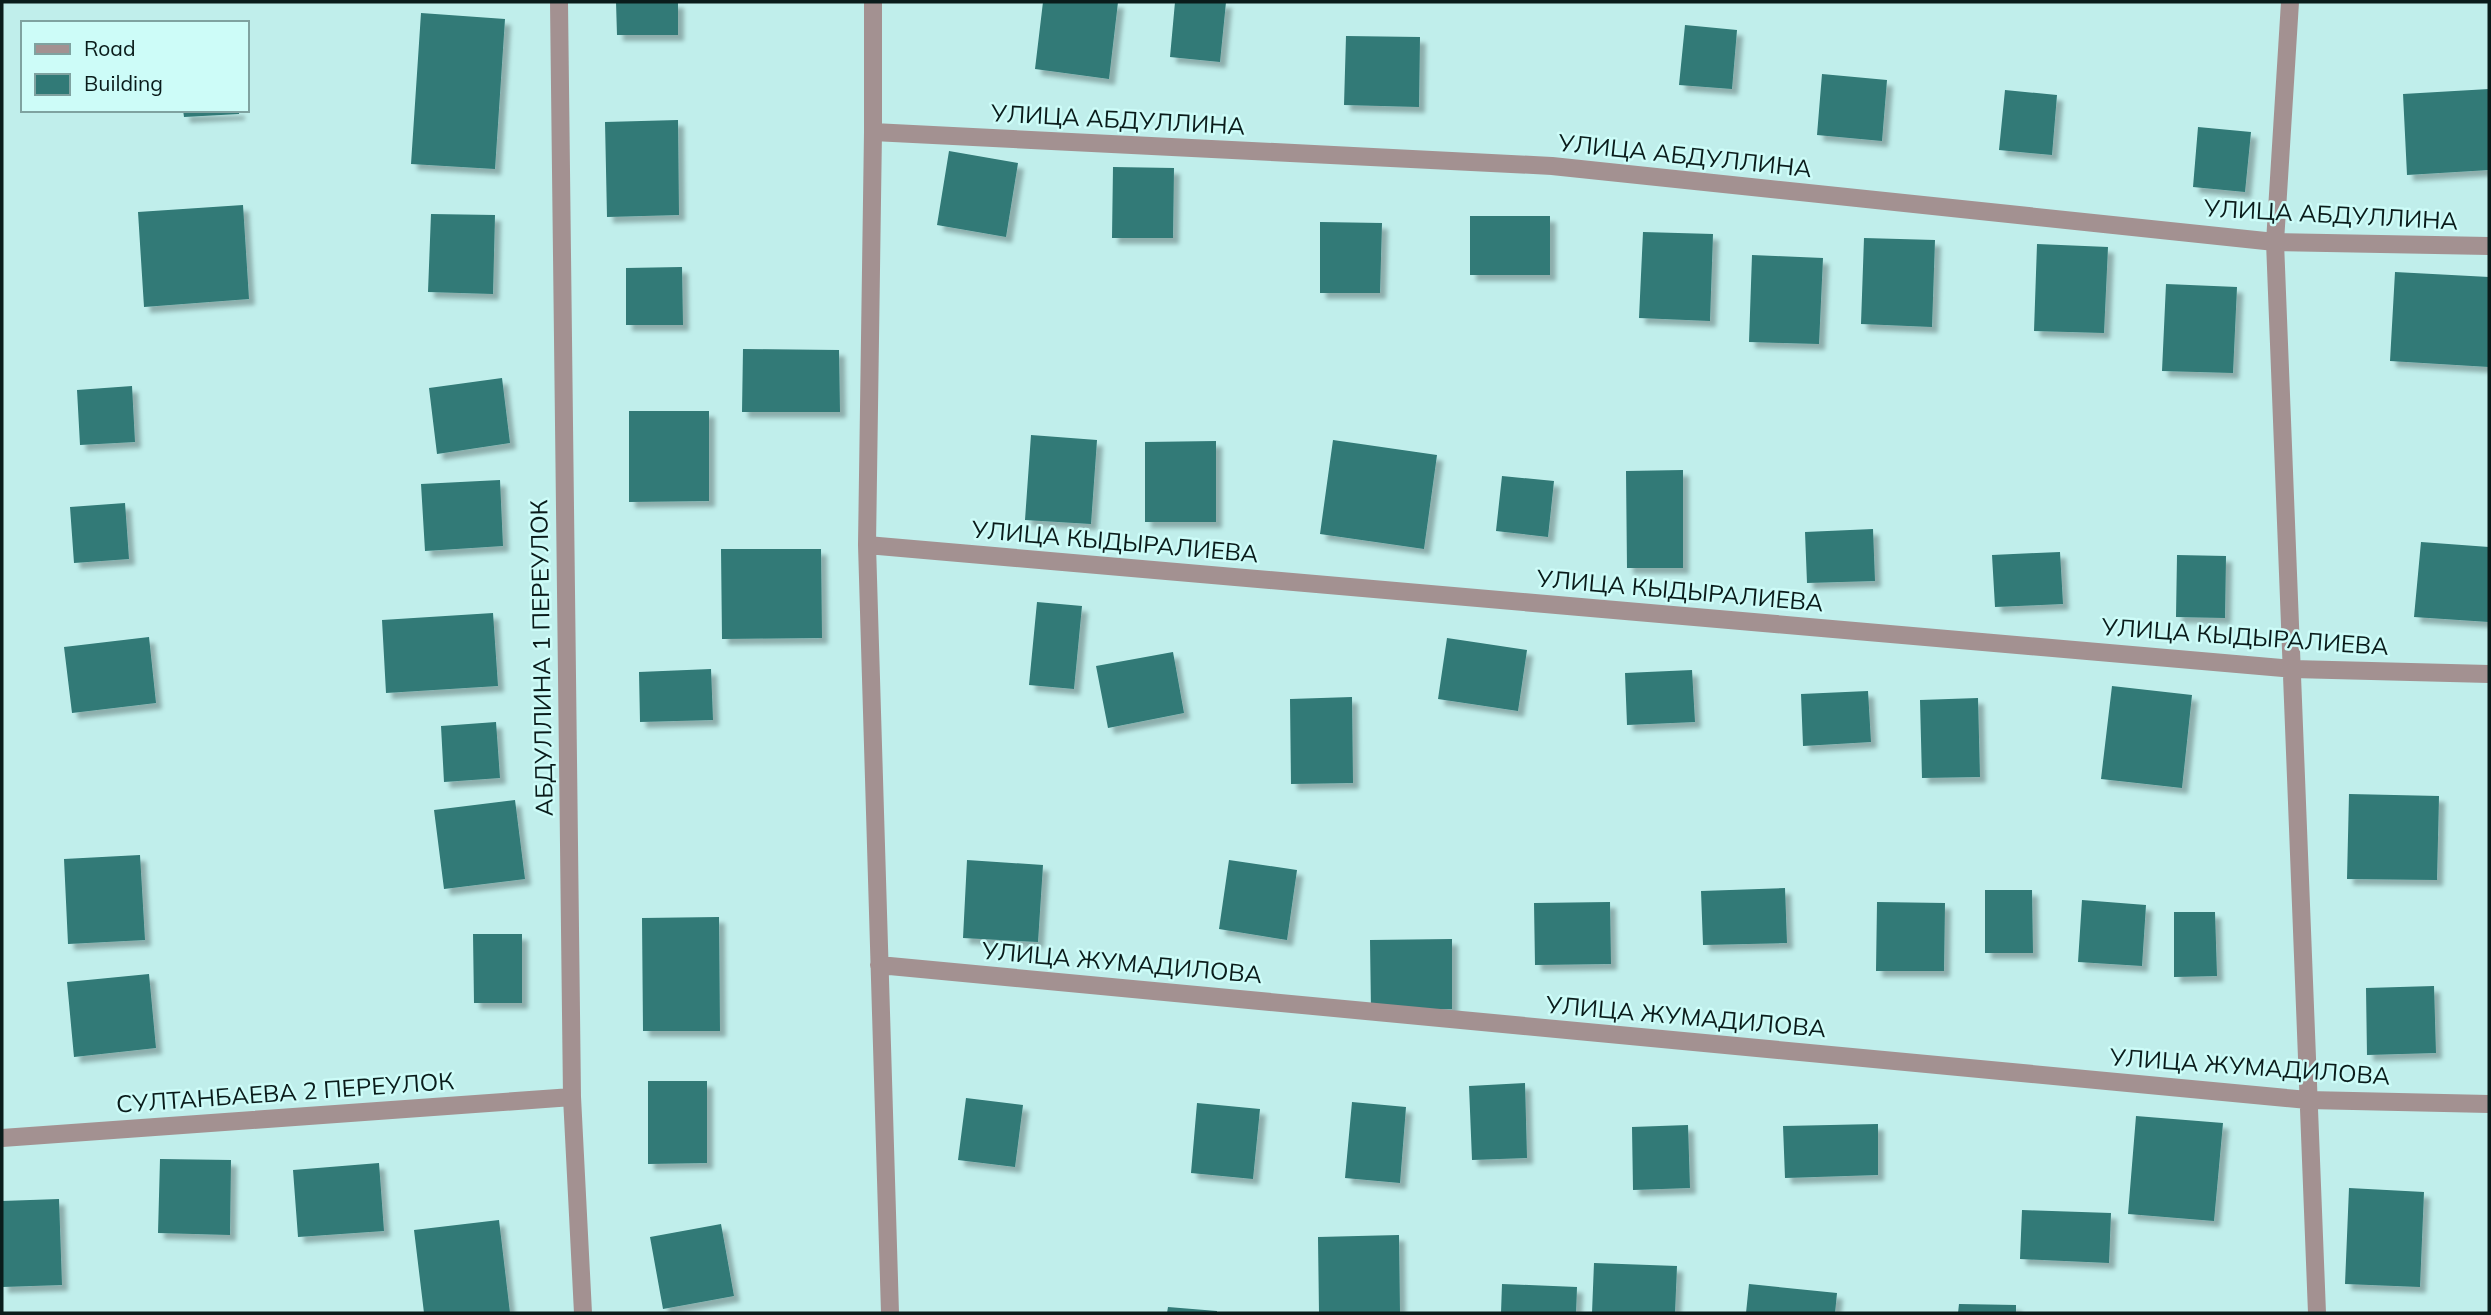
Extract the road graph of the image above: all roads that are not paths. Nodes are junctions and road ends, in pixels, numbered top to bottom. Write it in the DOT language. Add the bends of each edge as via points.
graph roads {
  1 [pos="559,2"];
  2 [pos="873,2"];
  3 [pos="2290,2"];
  4 [pos="873,132"];
  5 [pos="2275,242"];
  6 [pos="2489,246"];
  7 [pos="867,545"];
  8 [pos="2293,669"];
  9 [pos="2489,674"];
  10 [pos="879,965"];
  11 [pos="572,1097"];
  12 [pos="2308,1100"];
  13 [pos="2489,1104"];
  14 [pos="2,1138"];
  15 [pos="583,1313"];
  16 [pos="890,1313"];
  17 [pos="2317,1313"];
  1 -- 11 [label="street, АБДУЛЛИНА 1 ПЕРЕУЛОК"];
  2 -- 4 [label="street"];
  3 -- 5 [label="street"];
  4 -- 5 [label="street, УЛИЦА АБДУЛЛИНА" via="1552,166"];
  4 -- 7 [label="street"];
  5 -- 6 [label="street, УЛИЦА АБДУЛЛИНА"];
  5 -- 8 [label="street"];
  7 -- 8 [label="street, УЛИЦА КЫДЫРАЛИЕВА"];
  7 -- 10 [label="street"];
  8 -- 9 [label="street, УЛИЦА КЫДЫРАЛИЕВА"];
  8 -- 12 [label="street"];
  10 -- 12 [label="street, УЛИЦА ЖУМАДИЛОВА"];
  10 -- 16 [label="street"];
  11 -- 14 [label="street, СУЛТАНБАЕВА 2 ПЕРЕУЛОК"];
  11 -- 15 [label="street, АБДУЛЛИНА 1 ПЕРЕУЛОК"];
  12 -- 13 [label="street, УЛИЦА ЖУМАДИЛОВА"];
  12 -- 17 [label="street"];
}
